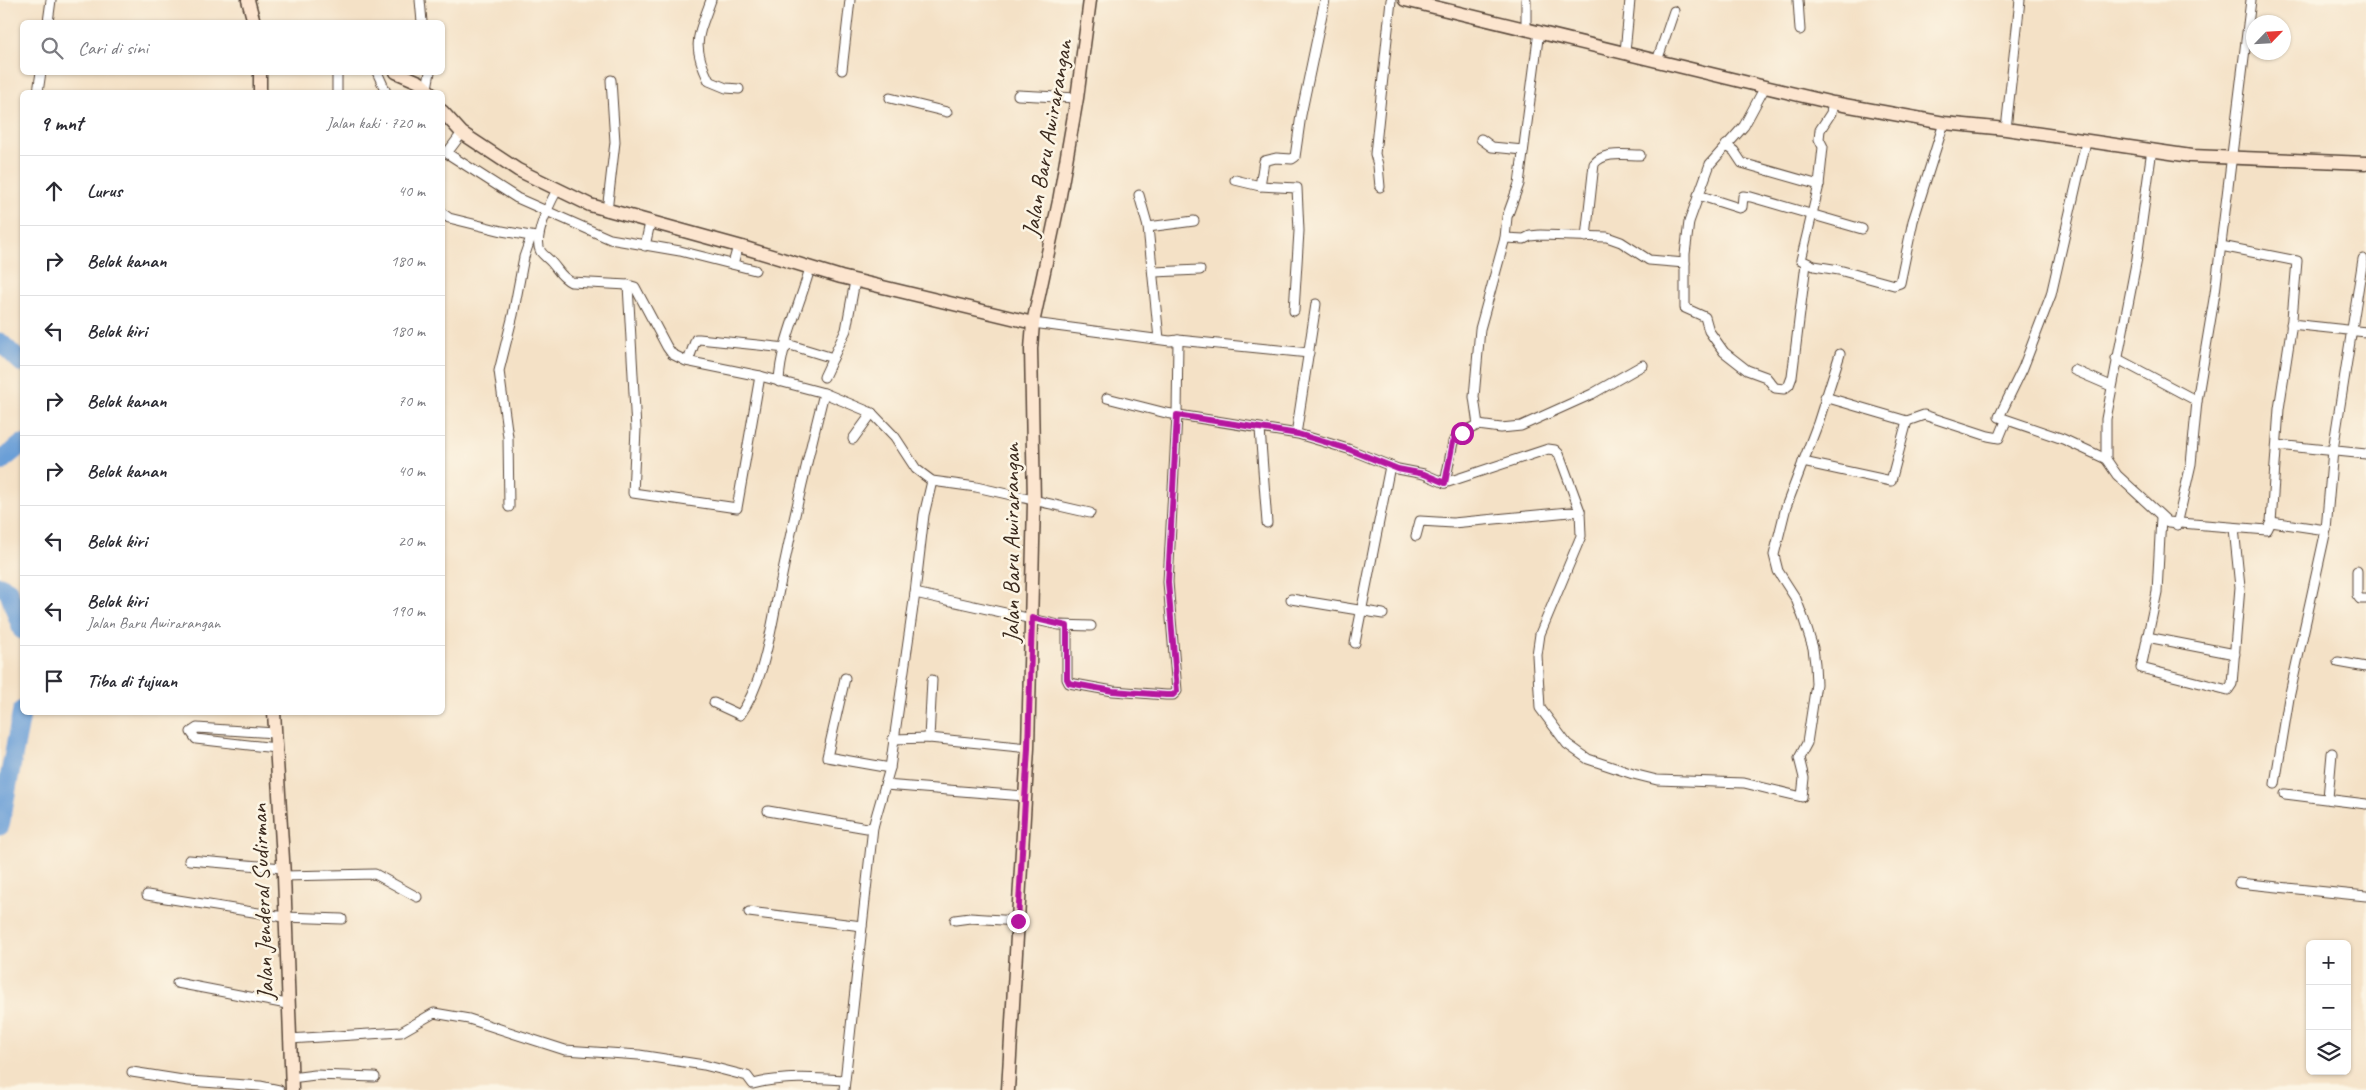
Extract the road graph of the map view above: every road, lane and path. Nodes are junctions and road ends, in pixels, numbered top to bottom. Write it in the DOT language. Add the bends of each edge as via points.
graph roads {
  1 [pos="51,0"];
  2 [pos="248,0"];
  3 [pos="420,0"];
  4 [pos="711,0"];
  5 [pos="850,0"];
  6 [pos="1090,0"];
  7 [pos="1324,0"];
  8 [pos="1390,0"];
  9 [pos="1405,0"];
  10 [pos="1526,0"];
  11 [pos="1630,0"];
  12 [pos="1798,0"];
  13 [pos="2020,0"];
  14 [pos="2251,0"];
  15 [pos="1674,11"];
  16 [pos="48,20"];
  17 [pos="253,20"];
  18 [pos="422,20"];
  19 [pos="1526,28"];
  20 [pos="1800,30"];
  21 [pos="1539,31"];
  22 [pos="1625,52"];
  23 [pos="1657,61"];
  24 [pos="842,70"];
  25 [pos="41,75"];
  26 [pos="260,75"];
  27 [pos="337,75"];
  28 [pos="378,75"];
  29 [pos="402,75"];
  30 [pos="430,75"];
  31 [pos="611,80"];
  32 [pos="1765,88"];
  33 [pos="739,89"];
  34 [pos="38,90"];
  35 [pos="260,90"];
  36 [pos="337,90"];
  37 [pos="385,90"];
  38 [pos="429,90"];
  39 [pos="1018,95"];
  40 [pos="890,98"];
  41 [pos="1078,98"];
  42 [pos="1833,103"];
  43 [pos="947,112"];
  44 [pos="445,115"];
  45 [pos="1944,123"];
  46 [pos="2006,129"];
  47 [pos="459,136"];
  48 [pos="1480,138"];
  49 [pos="2086,142"];
  50 [pos="1726,145"];
  51 [pos="2152,149"];
  52 [pos="447,150"];
  53 [pos="1523,150"];
  54 [pos="1640,155"];
  55 [pos="2231,158"];
  56 [pos="2366,163"];
  57 [pos="1235,180"];
  58 [pos="1819,185"];
  59 [pos="1260,186"];
  60 [pos="1380,188"];
  61 [pos="557,191"];
  62 [pos="1139,195"];
  63 [pos="1698,195"];
  64 [pos="547,209"];
  65 [pos="606,211"];
  66 [pos="445,215"];
  67 [pos="1811,215"];
  68 [pos="1194,221"];
  69 [pos="650,225"];
  70 [pos="1148,227"];
  71 [pos="1862,229"];
  72 [pos="535,237"];
  73 [pos="1586,237"];
  74 [pos="1504,238"];
  75 [pos="646,243"];
  76 [pos="2220,246"];
  77 [pos="715,251"];
  78 [pos="736,255"];
  79 [pos="2363,259"];
  80 [pos="1684,263"];
  81 [pos="1806,264"];
  82 [pos="810,269"];
  83 [pos="755,270"];
  84 [pos="1200,270"];
  85 [pos="1154,272"];
  86 [pos="628,285"];
  87 [pos="854,285"];
  88 [pos="1316,304"];
  89 [pos="1294,311"];
  90 [pos="1034,323"];
  91 [pos="2291,324"];
  92 [pos="2350,330"];
  93 [pos="2366,332"];
  94 [pos="1158,338"];
  95 [pos="1178,340"];
  96 [pos="787,346"];
  97 [pos="1309,353"];
  98 [pos="1840,354"];
  99 [pos="833,358"];
  100 [pos="2116,358"];
  101 [pos="688,361"];
  102 [pos="1643,365"];
  103 [pos="2074,370"];
  104 [pos="760,376"];
  105 [pos="824,377"];
  106 [pos="779,382"];
  107 [pos="2112,386"];
  108 [pos="824,393"];
  109 [pos="1825,397"];
  110 [pos="1107,398"];
  111 [pos="2197,401"];
  112 [pos="872,413"];
  113 [pos="1177,415"];
  114 [pos="1908,421"];
  115 [pos="2006,421"];
  116 [pos="1478,425"];
  117 [pos="1297,428"];
  118 [pos="1260,429"];
  119 [pos="854,439"];
  120 [pos="2277,445"];
  121 [pos="2333,450"];
  122 [pos="2366,454"];
  123 [pos="2106,460"];
  124 [pos="1803,462"];
  125 [pos="1390,466"];
  126 [pos="1446,479"];
  127 [pos="932,481"];
  128 [pos="1034,502"];
  129 [pos="509,507"];
  130 [pos="1580,511"];
  131 [pos="1090,513"];
  132 [pos="2161,517"];
  133 [pos="2271,522"];
  134 [pos="1267,523"];
  135 [pos="2177,524"];
  136 [pos="2234,528"];
  137 [pos="2326,530"];
  138 [pos="1416,536"];
  139 [pos="2357,571"];
  140 [pos="915,593"];
  141 [pos="1290,599"];
  142 [pos="2366,599"];
  143 [pos="1362,610"];
  144 [pos="1383,614"];
  145 [pos="1032,618"];
  146 [pos="1067,626"];
  147 [pos="1091,626"];
  148 [pos="2147,637"];
  149 [pos="1355,643"];
  150 [pos="2235,654"];
  151 [pos="2338,662"];
  152 [pos="2366,667"];
  153 [pos="845,678"];
  154 [pos="932,680"];
  155 [pos="714,703"];
  156 [pos="274,715"];
  157 [pos="275,733"];
  158 [pos="929,738"];
  159 [pos="893,739"];
  160 [pos="276,748"];
  161 [pos="1028,748"];
  162 [pos="2332,753"];
  163 [pos="890,768"];
  164 [pos="2276,784"];
  165 [pos="885,785"];
  166 [pos="2284,794"];
  167 [pos="1025,796"];
  168 [pos="2328,798"];
  169 [pos="2366,804"];
  170 [pos="768,811"];
  171 [pos="873,827"];
  172 [pos="189,860"];
  173 [pos="283,872"];
  174 [pos="2239,883"];
  175 [pos="147,895"];
  176 [pos="2366,896"];
  177 [pos="417,897"];
  178 [pos="750,912"];
  179 [pos="284,917"];
  180 [pos="342,919"];
  181 [pos="955,920"];
  182 [pos="1018,921"];
  183 [pos="862,926"];
  184 [pos="177,984"];
  185 [pos="287,1004"];
  186 [pos="289,1039"];
  187 [pos="132,1072"];
  188 [pos="375,1077"];
  189 [pos="844,1080"];
  190 [pos="291,1084"];
  191 [pos="753,1087"];
  192 [pos="279,1090"];
  193 [pos="844,1090"];
  194 [pos="1008,1090"];
  1 -- 16 [label="street"];
  2 -- 17 [label="street"];
  3 -- 18 [label="street"];
  4 -- 33 [label="street" via="696,43 701,65 709,81"];
  5 -- 24 [label="street"];
  6 -- 41 [label="street, Jalan Baru Awirarangan"];
  7 -- 59 [label="street" via="1295,157 1264,161"];
  8 -- 60 [label="street" via="1374,154"];
  9 -- 19 [label="street"];
  10 -- 19 [label="street"];
  11 -- 22 [label="street"];
  12 -- 20 [label="street"];
  13 -- 46 [label="street"];
  14 -- 55 [label="street"];
  15 -- 23 [label="street"];
  19 -- 21 [label="street"];
  21 -- 22 [label="street"];
  21 -- 53 [label="street"];
  22 -- 23 [label="street"];
  23 -- 32 [label="street"];
  25 -- 34 [label="street"];
  26 -- 35 [label="street"];
  27 -- 36 [label="street"];
  28 -- 37 [label="street"];
  29 -- 38 [label="street"];
  30 -- 38 [label="street"];
  31 -- 65 [label="street" via="615,142"];
  32 -- 42 [label="street"];
  32 -- 50 [label="street" via="1744,126"];
  39 -- 41 [label="street"];
  40 -- 43 [label="street"];
  41 -- 90 [label="street, Jalan Baru Awirarangan"];
  42 -- 45 [label="street"];
  42 -- 58 [label="street" via="1831,113 1820,130 1823,147"];
  44 -- 47 [label="street"];
  45 -- 46 [label="street"];
  45 -- 81 [label="street" via="1913,221 1900,283 1894,285"];
  46 -- 49 [label="street"];
  47 -- 52 [label="street"];
  47 -- 61 [label="street"];
  48 -- 53 [label="street" via="1492,147"];
  49 -- 51 [label="street"];
  49 -- 115 [label="street" via="2051,295 2023,368 1998,416"];
  50 -- 58 [label="street" via="1742,163"];
  50 -- 63 [label="street" via="1710,164"];
  51 -- 55 [label="street" via="2191,156"];
  51 -- 100 [label="street" via="2137,258"];
  52 -- 64 [label="street" via="517,198"];
  53 -- 74 [label="street"];
  54 -- 73 [label="street" via="1600,157 1594,164"];
  55 -- 56 [label="street"];
  55 -- 76 [label="street"];
  57 -- 59 [label="street"];
  58 -- 67 [label="street"];
  59 -- 89 [label="street" via="1297,188 1299,230"];
  61 -- 64 [label="street"];
  61 -- 65 [label="street"];
  62 -- 70 [label="street"];
  63 -- 67 [label="street" via="1739,208 1743,196 1751,197"];
  63 -- 80 [label="street" via="1689,222"];
  64 -- 72 [label="street"];
  64 -- 75 [label="street" via="610,240"];
  65 -- 69 [label="street"];
  66 -- 72 [label="street"];
  67 -- 71 [label="street"];
  67 -- 81 [label="street" via="1801,260"];
  68 -- 70 [label="street"];
  69 -- 75 [label="street"];
  69 -- 77 [label="street"];
  70 -- 85 [label="street"];
  72 -- 86 [label="street" via="541,252 563,278 581,283"];
  72 -- 129 [label="street" via="524,257 499,371 508,437"];
  73 -- 74 [label="street" via="1540,235 1524,239"];
  73 -- 80 [label="street" via="1607,237 1621,242 1649,260"];
  74 -- 116 [label="street" via="1480,329 1474,397"];
  75 -- 77 [label="street" via="680,251"];
  76 -- 91 [label="street" via="2297,261"];
  76 -- 111 [label="street"];
  77 -- 78 [label="street"];
  77 -- 78 [label="street"];
  78 -- 82 [label="street"];
  78 -- 83 [label="street"];
  79 -- 92 [label="street"];
  80 -- 81 [label="street" via="1685,308 1704,317 1709,331 1733,361 1766,378 1775,388 1784,389 1792,377"];
  82 -- 87 [label="street"];
  82 -- 96 [label="street"];
  84 -- 85 [label="street"];
  85 -- 94 [label="street"];
  86 -- 101 [label="street" via="635,287 672,354"];
  86 -- 104 [label="street" via="636,429 633,492 736,508"];
  87 -- 90 [label="street"];
  87 -- 99 [label="street" via="846,330"];
  88 -- 97 [label="street"];
  90 -- 94 [label="street"];
  90 -- 128 [label="street, Jalan Baru Awirarangan" via="1031,349"];
  91 -- 92 [label="street"];
  91 -- 120 [label="street"];
  92 -- 93 [label="street"];
  92 -- 121 [label="street"];
  94 -- 95 [label="street"];
  95 -- 97 [label="street"];
  95 -- 113 [label="street"];
  96 -- 99 [label="street"];
  96 -- 101 [label="street" via="699,339"];
  96 -- 106 [label="street"];
  97 -- 117 [label="street"];
  98 -- 109 [label="street"];
  99 -- 105 [label="street"];
  100 -- 107 [label="street"];
  100 -- 111 [label="street"];
  101 -- 104 [label="street"];
  102 -- 116 [label="street" via="1592,394 1520,426"];
  103 -- 107 [label="street"];
  104 -- 106 [label="street"];
  106 -- 108 [label="street"];
  107 -- 123 [label="street" via="2106,419"];
  108 -- 112 [label="street"];
  108 -- 155 [label="street" via="758,677 740,715"];
  109 -- 114 [label="street"];
  109 -- 124 [label="street"];
  110 -- 113 [label="street"];
  111 -- 135 [label="street" via="2191,464"];
  112 -- 119 [label="street"];
  112 -- 127 [label="street" via="895,437 916,469"];
  113 -- 118 [label="street"];
  113 -- 146 [label="street" via="1168,582 1176,693 1113,691 1069,683"];
  114 -- 115 [label="street" via="1924,415 1999,438"];
  114 -- 124 [label="street" via="1891,481"];
  115 -- 123 [label="street" via="2063,439"];
  116 -- 126 [label="street" via="1453,442"];
  118 -- 125 [label="street" via="1298,434"];
  118 -- 134 [label="street"];
  120 -- 121 [label="street"];
  120 -- 133 [label="street"];
  121 -- 122 [label="street"];
  121 -- 137 [label="street"];
  123 -- 132 [label="street"];
  124 -- 130 [label="street" via="1786,507 1774,555 1778,571 1796,599 1814,648 1816,684 1807,744 1799,758 1804,778 1801,798 1744,783 1657,780 1588,759 1567,744 1540,708 1537,655 1540,634 1581,536"];
  125 -- 126 [label="street"];
  125 -- 143 [label="street"];
  126 -- 130 [label="street" via="1548,449 1555,450"];
  127 -- 128 [label="street" via="976,487"];
  127 -- 140 [label="street" via="924,515"];
  128 -- 131 [label="street"];
  128 -- 145 [label="street, Jalan Baru Awirarangan"];
  130 -- 138 [label="street" via="1453,523 1420,521"];
  132 -- 135 [label="street"];
  132 -- 148 [label="street" via="2157,592"];
  133 -- 136 [label="street" via="2267,530"];
  133 -- 137 [label="street"];
  135 -- 136 [label="street"];
  136 -- 150 [label="street" via="2240,587"];
  137 -- 164 [label="street" via="2289,698"];
  139 -- 142 [label="street" via="2357,595"];
  140 -- 145 [label="street"];
  140 -- 159 [label="street"];
  141 -- 143 [label="street"];
  143 -- 144 [label="street"];
  143 -- 149 [label="street"];
  145 -- 146 [label="street"];
  145 -- 161 [label="street, Jalan Baru Awirarangan"];
  146 -- 147 [label="street"];
  148 -- 150 [label="street"];
  148 -- 150 [label="street" via="2142,669 2182,676 2228,690 2232,684"];
  151 -- 152 [label="street"];
  153 -- 163 [label="street" via="827,757"];
  154 -- 158 [label="street"];
  156 -- 157 [label="street, Jalan Jenderal Sudirman"];
  157 -- 160 [label="street, Jalan Jenderal Sudirman"];
  157 -- 160 [label="street" via="198,728 192,732 196,740"];
  158 -- 159 [label="street"];
  158 -- 161 [label="street"];
  159 -- 163 [label="street"];
  160 -- 173 [label="street, Jalan Jenderal Sudirman"];
  161 -- 167 [label="street, Jalan Baru Awirarangan"];
  162 -- 168 [label="street"];
  163 -- 165 [label="street"];
  165 -- 167 [label="street"];
  165 -- 171 [label="street"];
  166 -- 168 [label="street"];
  167 -- 182 [label="street, Jalan Baru Awirarangan"];
  168 -- 169 [label="street"];
  170 -- 171 [label="street"];
  171 -- 183 [label="street"];
  172 -- 173 [label="street"];
  173 -- 177 [label="street" via="375,874"];
  173 -- 179 [label="street, Jalan Jenderal Sudirman"];
  174 -- 176 [label="street"];
  175 -- 179 [label="street"];
  178 -- 183 [label="street"];
  179 -- 180 [label="street"];
  179 -- 185 [label="street, Jalan Jenderal Sudirman"];
  181 -- 182 [label="street"];
  182 -- 194 [label="street, Jalan Baru Awirarangan"];
  183 -- 189 [label="street"];
  184 -- 185 [label="street"];
  185 -- 186 [label="street, Jalan Jenderal Sudirman"];
  186 -- 190 [label="street, Jalan Jenderal Sudirman"];
  186 -- 191 [label="street" via="401,1032 434,1013 469,1019 565,1050 639,1055 704,1065 748,1076"];
  187 -- 192 [label="street"];
  188 -- 190 [label="street" via="315,1075"];
  189 -- 191 [label="street" via="763,1081"];
  189 -- 193 [label="street"];
}
